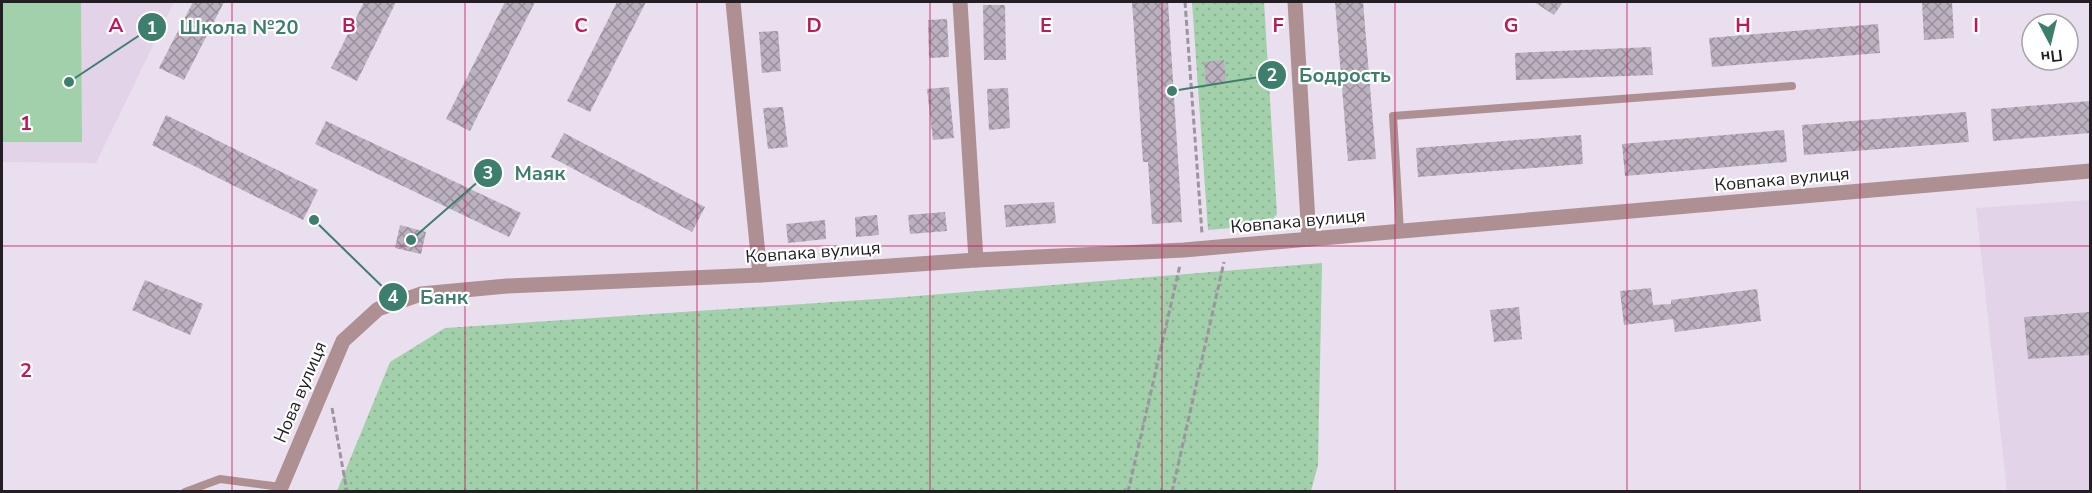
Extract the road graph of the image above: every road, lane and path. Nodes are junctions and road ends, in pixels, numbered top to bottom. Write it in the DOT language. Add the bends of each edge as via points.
graph roads {
  1 [pos="734,2"];
  2 [pos="960,2"];
  3 [pos="1185,2"];
  4 [pos="1295,2"];
  5 [pos="1792,86"];
  6 [pos="2091,171"];
  7 [pos="1400,232"];
  8 [pos="1309,238"];
  9 [pos="1227,246"];
  10 [pos="1203,248"];
  11 [pos="1184,250"];
  12 [pos="976,260"];
  13 [pos="760,276"];
  14 [pos="507,286"];
  15 [pos="327,379"];
  16 [pos="280,489"];
  17 [pos="185,492"];
  18 [pos="347,492"];
  19 [pos="1128,492"];
  20 [pos="1172,492"];
  1 -- 13 [label="street"];
  2 -- 12 [label="street"];
  3 -- 10 [label="path"];
  4 -- 8 [label="street"];
  5 -- 7 [label="lane" via="1393,116"];
  6 -- 7 [label="street, Ковпака вулиця"];
  7 -- 8 [label="street, Ковпака вулиця"];
  8 -- 9 [label="street, Ковпака вулиця"];
  9 -- 10 [label="street, Ковпака вулиця"];
  9 -- 20 [label="path"];
  10 -- 11 [label="street, Ковпака вулиця"];
  11 -- 12 [label="street, Ковпака вулиця"];
  11 -- 19 [label="path"];
  12 -- 13 [label="street, Ковпака вулиця"];
  13 -- 14 [label="street, Ковпака вулиця"];
  14 -- 15 [label="street, Нова вулиця" via="421,294 378,309 343,341"];
  15 -- 16 [label="street, Нова вулиця"];
  15 -- 18 [label="path"];
  16 -- 17 [label="lane" via="220,478"];
}
